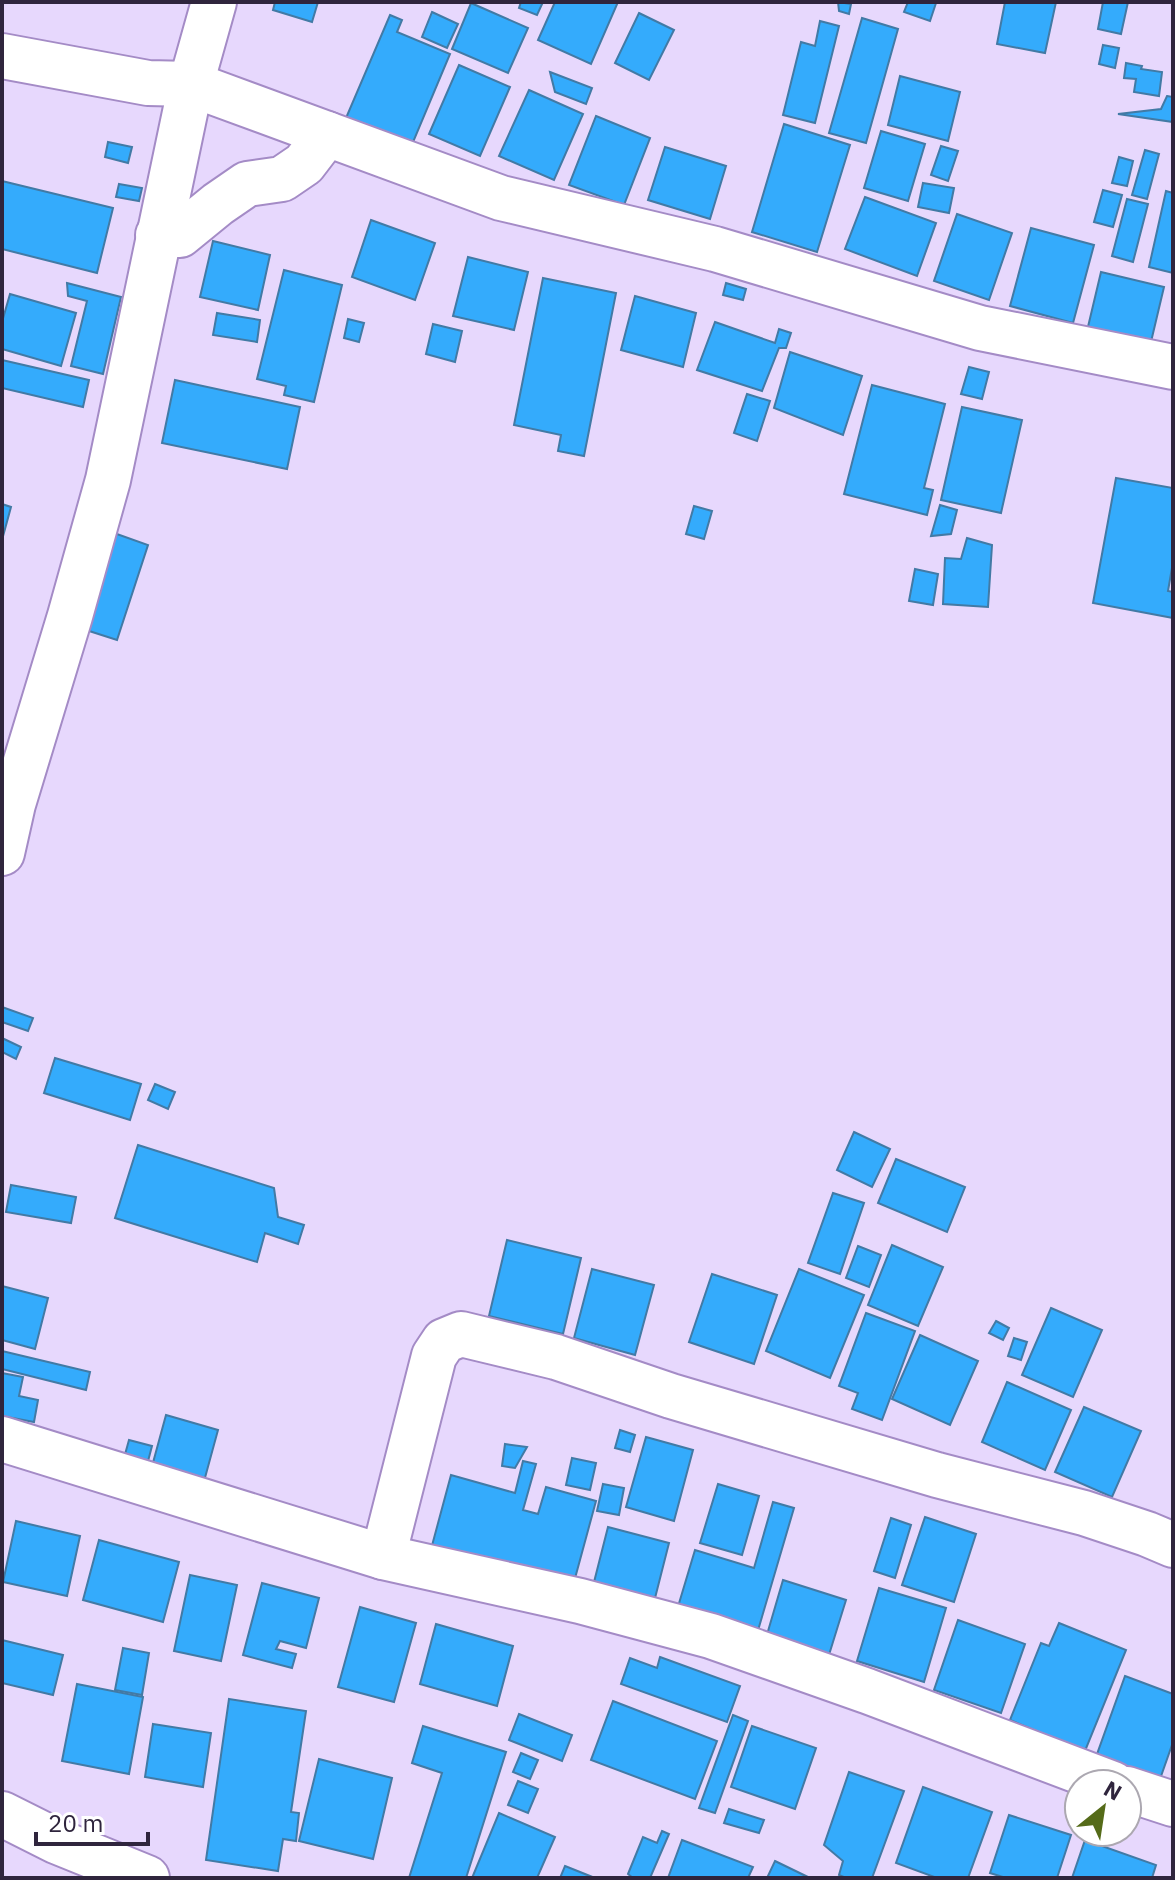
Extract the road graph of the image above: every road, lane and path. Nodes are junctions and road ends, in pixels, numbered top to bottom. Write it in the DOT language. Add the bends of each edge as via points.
graph roads {
  1 [pos="214,2"];
  2 [pos="2,56"];
  3 [pos="191,84"];
  4 [pos="327,134"];
  5 [pos="158,235"];
  6 [pos="1173,367"];
  7 [pos="8,825"];
  8 [pos="2,853"];
  9 [pos="2,1439"];
  10 [pos="1173,1545"];
  11 [pos="383,1557"];
  12 [pos="1071,1768"];
  13 [pos="1143,1794"];
  14 [pos="1173,1804"];
  15 [pos="2,1814"];
  16 [pos="147,1878"];
  1 -- 3 [label="street"];
  2 -- 3 [label="street" via="148,83"];
  3 -- 4 [label="street"];
  3 -- 5 [label="street"];
  4 -- 5 [label="street" via="304,164 282,179 247,184 180,235"];
  4 -- 6 [label="street" via="501,198 715,249 980,328"];
  5 -- 7 [label="street" via="108,480"];
  7 -- 8 [label="street"];
  9 -- 11 [label="street"];
  10 -- 11 [label="street" via="1084,1513 937,1475 556,1357 461,1334 444,1341 434,1356"];
  11 -- 12 [label="street" via="711,1636"];
  13 -- 14 [label="street"];
  15 -- 16 [label="street"];
}
